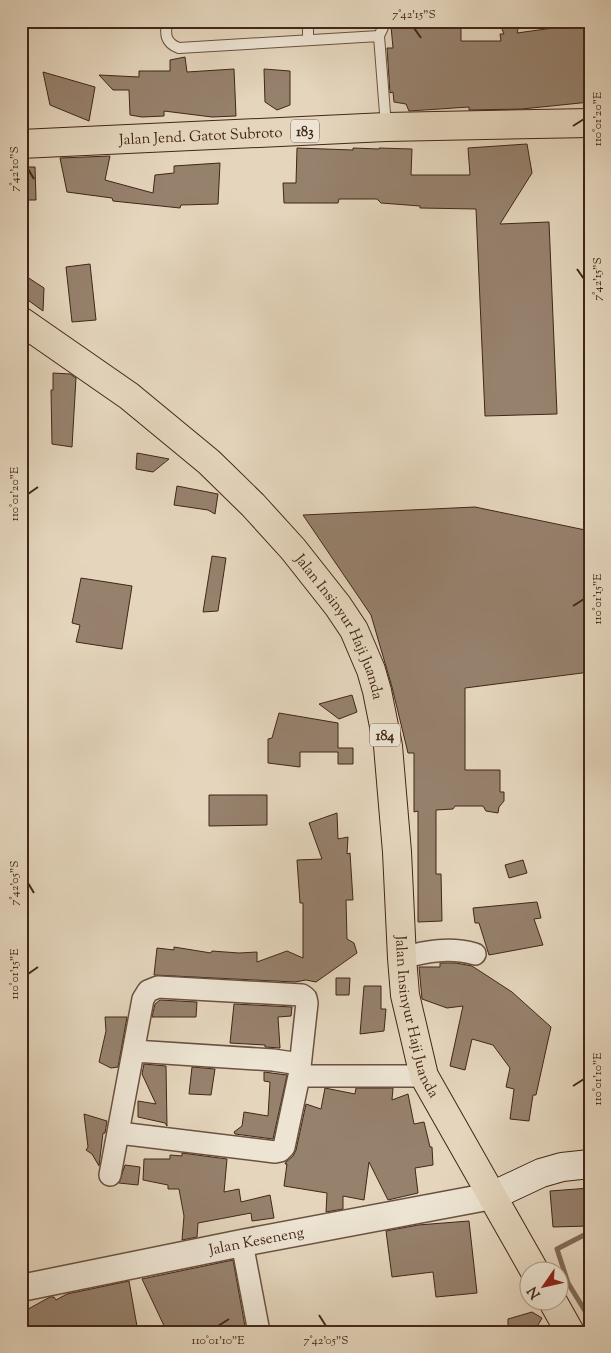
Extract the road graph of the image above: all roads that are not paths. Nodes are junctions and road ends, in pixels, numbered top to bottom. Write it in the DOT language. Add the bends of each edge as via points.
graph roads {
  1 [pos="166,21"];
  2 [pos="308,21"];
  3 [pos="386,21"];
  4 [pos="379,36"];
  5 [pos="308,40"];
  6 [pos="590,123"];
  7 [pos="386,127"];
  8 [pos="21,144"];
  9 [pos="21,321"];
  10 [pos="476,954"];
  11 [pos="402,958"];
  12 [pos="134,1051"];
  13 [pos="299,1070"];
  14 [pos="424,1076"];
  15 [pos="119,1133"];
  16 [pos="588,1164"];
  17 [pos="110,1175"];
  18 [pos="492,1196"];
  19 [pos="242,1244"];
  20 [pos="528,1260"];
  21 [pos="21,1288"];
  22 [pos="558,1310"];
  23 [pos="259,1332"];
  24 [pos="570,1332"];
  1 -- 5 [label="lane" via="168,42 179,48"];
  2 -- 5 [label="lane"];
  3 -- 4 [label="lane"];
  4 -- 5 [label="lane"];
  4 -- 7 [label="lane"];
  6 -- 7 [label="main road, Jalan Jend. Gatot Subroto / 183"];
  7 -- 8 [label="main road, Jalan Jend. Gatot Subroto / 183"];
  9 -- 11 [label="main road, Jalan Insinyur Haji Juanda / 184" via="108,380 209,462 293,549 354,630 371,670 388,746 398,852"];
  10 -- 11 [label="street" via="449,950"];
  11 -- 14 [label="main road, Jalan Insinyur Haji Juanda / 184" via="408,1010"];
  12 -- 13 [label="street" via="273,1060"];
  12 -- 13 [label="street" via="144,998 155,987 302,995 307,1002"];
  12 -- 15 [label="street"];
  13 -- 14 [label="street"];
  13 -- 15 [label="street" via="284,1147 280,1151"];
  14 -- 18 [label="main road, Jalan Insinyur Haji Juanda / 184"];
  15 -- 17 [label="street"];
  16 -- 18 [label="main road" via="541,1173"];
  18 -- 19 [label="street, Jalan Keseneng"];
  18 -- 20 [label="main road, Jalan Insinyur Haji Juanda / 184"];
  19 -- 21 [label="street, Jalan Keseneng"];
  19 -- 23 [label="street"];
  22 -- 24 [label="main road"];
}
